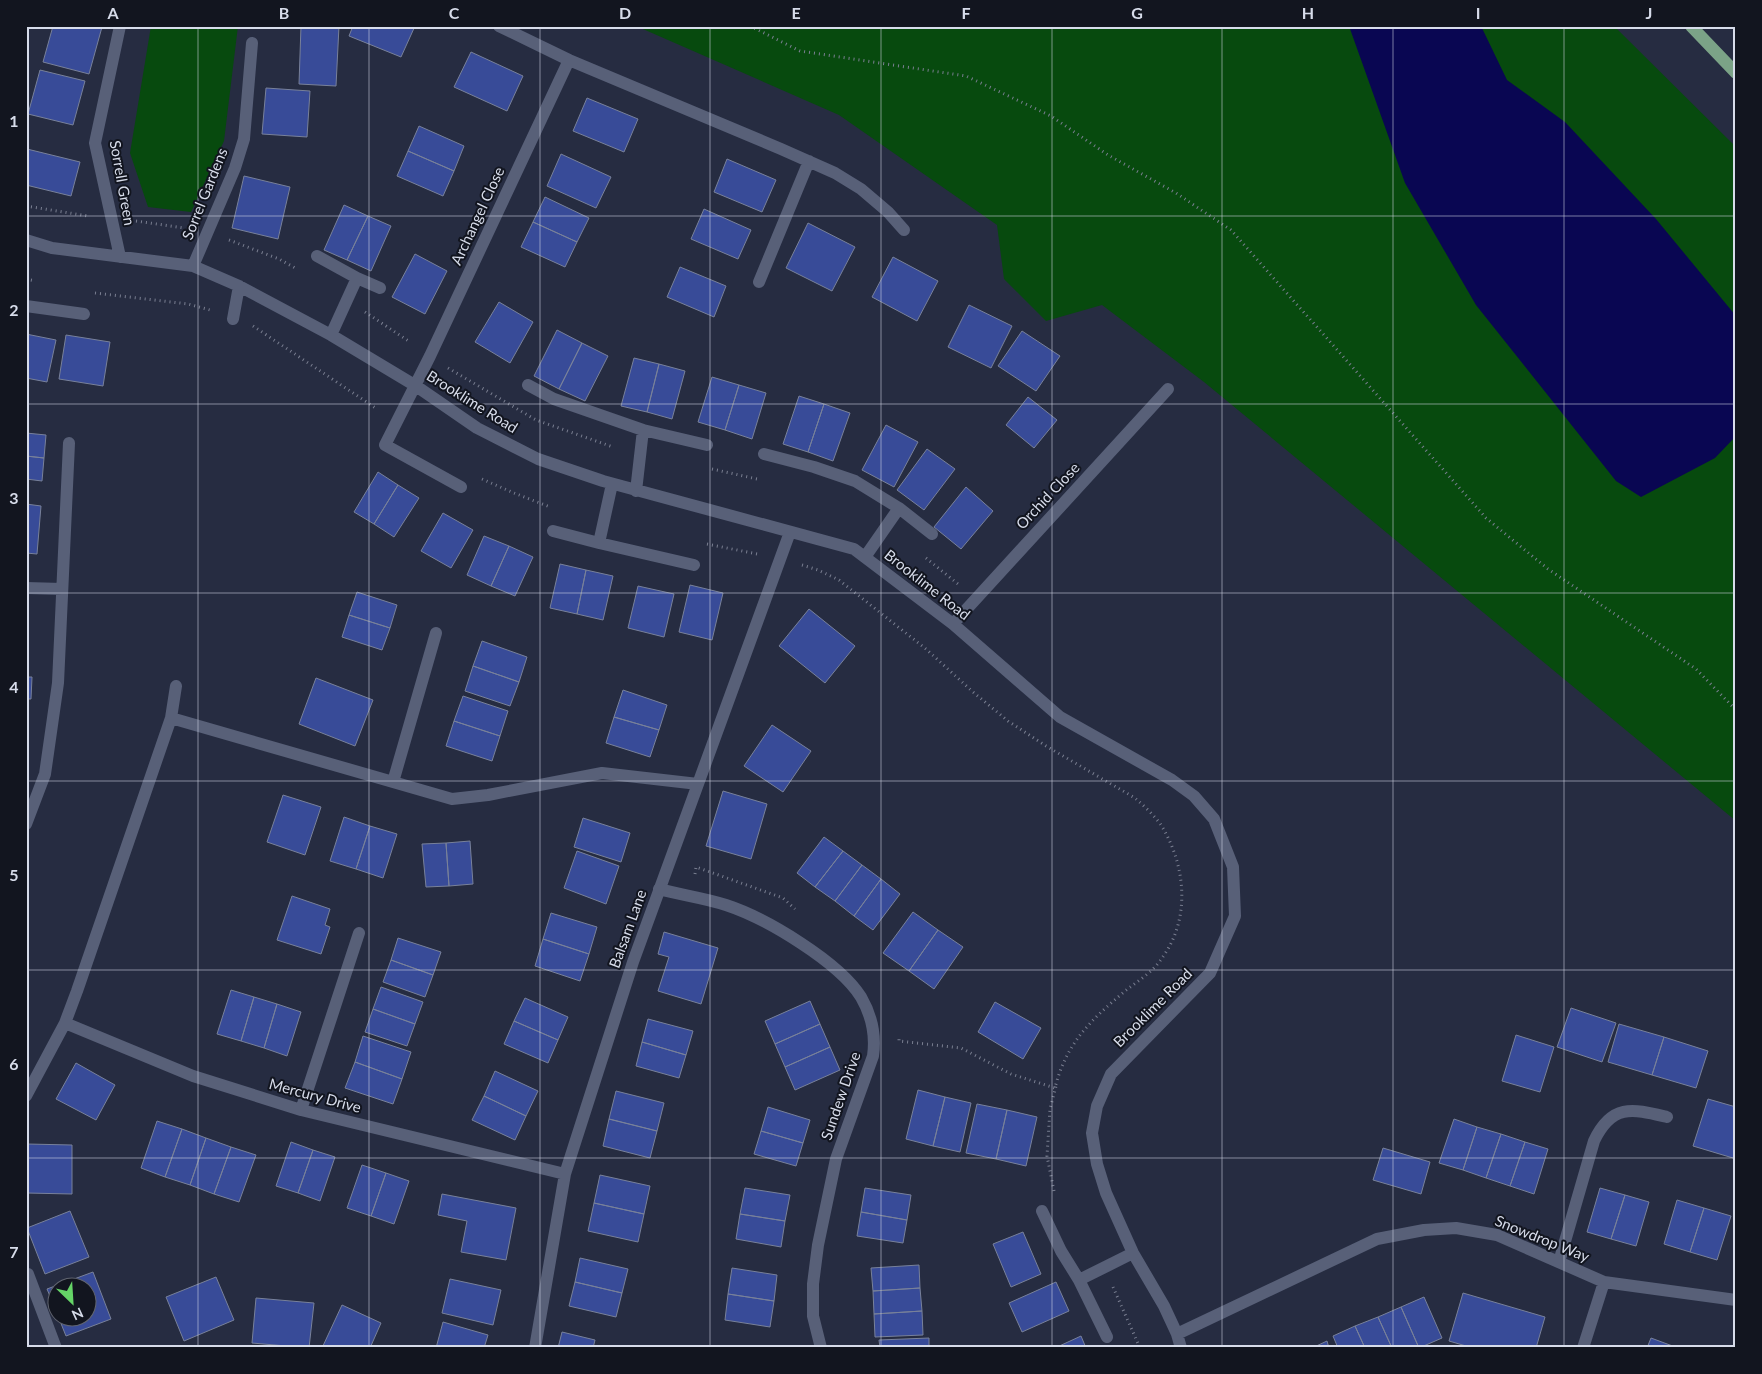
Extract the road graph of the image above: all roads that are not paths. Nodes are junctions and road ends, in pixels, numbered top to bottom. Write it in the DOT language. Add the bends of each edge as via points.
graph roads {
  1 [pos="120,26"];
  2 [pos="500,26"];
  3 [pos="1691,26"];
  4 [pos="252,43"];
  5 [pos="569,60"];
  6 [pos="1736,73"];
  7 [pos="809,161"];
  8 [pos="904,230"];
  9 [pos="26,240"];
  10 [pos="317,256"];
  11 [pos="120,257"];
  12 [pos="193,266"];
  13 [pos="357,278"];
  14 [pos="760,282"];
  15 [pos="238,286"];
  16 [pos="380,288"];
  17 [pos="26,306"];
  18 [pos="84,314"];
  19 [pos="233,319"];
  20 [pos="331,335"];
  21 [pos="528,385"];
  22 [pos="416,386"];
  23 [pos="1168,389"];
  24 [pos="643,430"];
  25 [pos="69,444"];
  26 [pos="707,445"];
  27 [pos="764,454"];
  28 [pos="612,484"];
  29 [pos="461,487"];
  30 [pos="636,490"];
  31 [pos="899,508"];
  32 [pos="553,531"];
  33 [pos="790,532"];
  34 [pos="932,534"];
  35 [pos="599,543"];
  36 [pos="865,557"];
  37 [pos="694,565"];
  38 [pos="26,588"];
  39 [pos="62,589"];
  40 [pos="953,624"];
  41 [pos="436,633"];
  42 [pos="176,686"];
  43 [pos="171,718"];
  44 [pos="393,782"];
  45 [pos="698,784"];
  46 [pos="26,824"];
  47 [pos="659,889"];
  48 [pos="359,933"];
  49 [pos="65,1023"];
  50 [pos="26,1096"];
  51 [pos="301,1110"];
  52 [pos="1667,1117"];
  53 [pos="566,1174"];
  54 [pos="1042,1211"];
  55 [pos="1133,1253"];
  56 [pos="1559,1262"];
  57 [pos="28,1274"];
  58 [pos="1079,1280"];
  59 [pos="1604,1282"];
  60 [pos="1736,1300"];
  61 [pos="1177,1334"];
  62 [pos="1107,1337"];
  63 [pos="56,1348"];
  64 [pos="535,1348"];
  65 [pos="821,1348"];
  66 [pos="1181,1348"];
  67 [pos="1583,1348"];
  1 -- 11 [label="street, Sorrell Green" via="95,143"];
  2 -- 5 [label="street"];
  3 -- 6 [label="main road"];
  4 -- 12 [label="street, Sorrel Gardens" via="244,138 235,168"];
  5 -- 7 [label="street"];
  5 -- 22 [label="street, Archangel Close"];
  7 -- 8 [label="street" via="861,189"];
  7 -- 14 [label="street"];
  9 -- 11 [label="street, Brooklime Road" via="52,248"];
  10 -- 13 [label="street"];
  11 -- 12 [label="street, Brooklime Road"];
  12 -- 15 [label="street, Brooklime Road"];
  13 -- 16 [label="street"];
  13 -- 20 [label="street"];
  15 -- 19 [label="street"];
  15 -- 20 [label="street, Brooklime Road"];
  17 -- 18 [label="street"];
  20 -- 22 [label="street, Brooklime Road"];
  21 -- 24 [label="street" via="554,399"];
  22 -- 28 [label="street, Brooklime Road" via="477,428 538,459"];
  22 -- 29 [label="street, Archangel Close" via="385,445"];
  23 -- 40 [label="street, Orchid Close"];
  24 -- 26 [label="street"];
  24 -- 30 [label="street"];
  25 -- 39 [label="street"];
  27 -- 31 [label="street" via="855,481"];
  28 -- 30 [label="street, Brooklime Road"];
  28 -- 35 [label="street"];
  30 -- 33 [label="street, Brooklime Road"];
  31 -- 34 [label="street"];
  31 -- 36 [label="street"];
  32 -- 35 [label="street"];
  33 -- 36 [label="street, Brooklime Road" via="854,549"];
  33 -- 45 [label="street, Balsam Lane"];
  35 -- 37 [label="street"];
  36 -- 40 [label="street, Brooklime Road"];
  38 -- 39 [label="street"];
  39 -- 46 [label="street" via="58,683 44,774"];
  40 -- 55 [label="street, Brooklime Road" via="1060,717 1172,780 1194,796 1214,819 1233,867 1235,916 1210,973 1111,1074 1097,1106 1092,1133 1097,1164 1106,1193"];
  41 -- 44 [label="street"];
  42 -- 43 [label="street"];
  43 -- 44 [label="street"];
  43 -- 49 [label="street"];
  44 -- 45 [label="street" via="452,799 602,773"];
  45 -- 47 [label="street, Balsam Lane"];
  47 -- 53 [label="street, Balsam Lane"];
  47 -- 65 [label="street, Sundew Drive" via="727,905 779,929 830,964 860,996 872,1022 873,1056 836,1159 818,1245 813,1316"];
  48 -- 51 [label="street"];
  49 -- 50 [label="street"];
  49 -- 51 [label="street, Mercury Drive" via="193,1076"];
  51 -- 53 [label="street, Mercury Drive"];
  52 -- 56 [label="street" via="1629,1110 1599,1130"];
  53 -- 64 [label="street, Balsam Lane"];
  54 -- 58 [label="street"];
  55 -- 58 [label="street"];
  55 -- 61 [label="street, Brooklime Road"];
  56 -- 59 [label="street, Snowdrop Way"];
  56 -- 61 [label="street, Snowdrop Way" via="1496,1235 1456,1228 1424,1230 1377,1239"];
  57 -- 63 [label="street"];
  58 -- 62 [label="street"];
  59 -- 60 [label="street, Snowdrop Way"];
  59 -- 67 [label="street"];
  61 -- 66 [label="street, Brooklime Road"];
}
